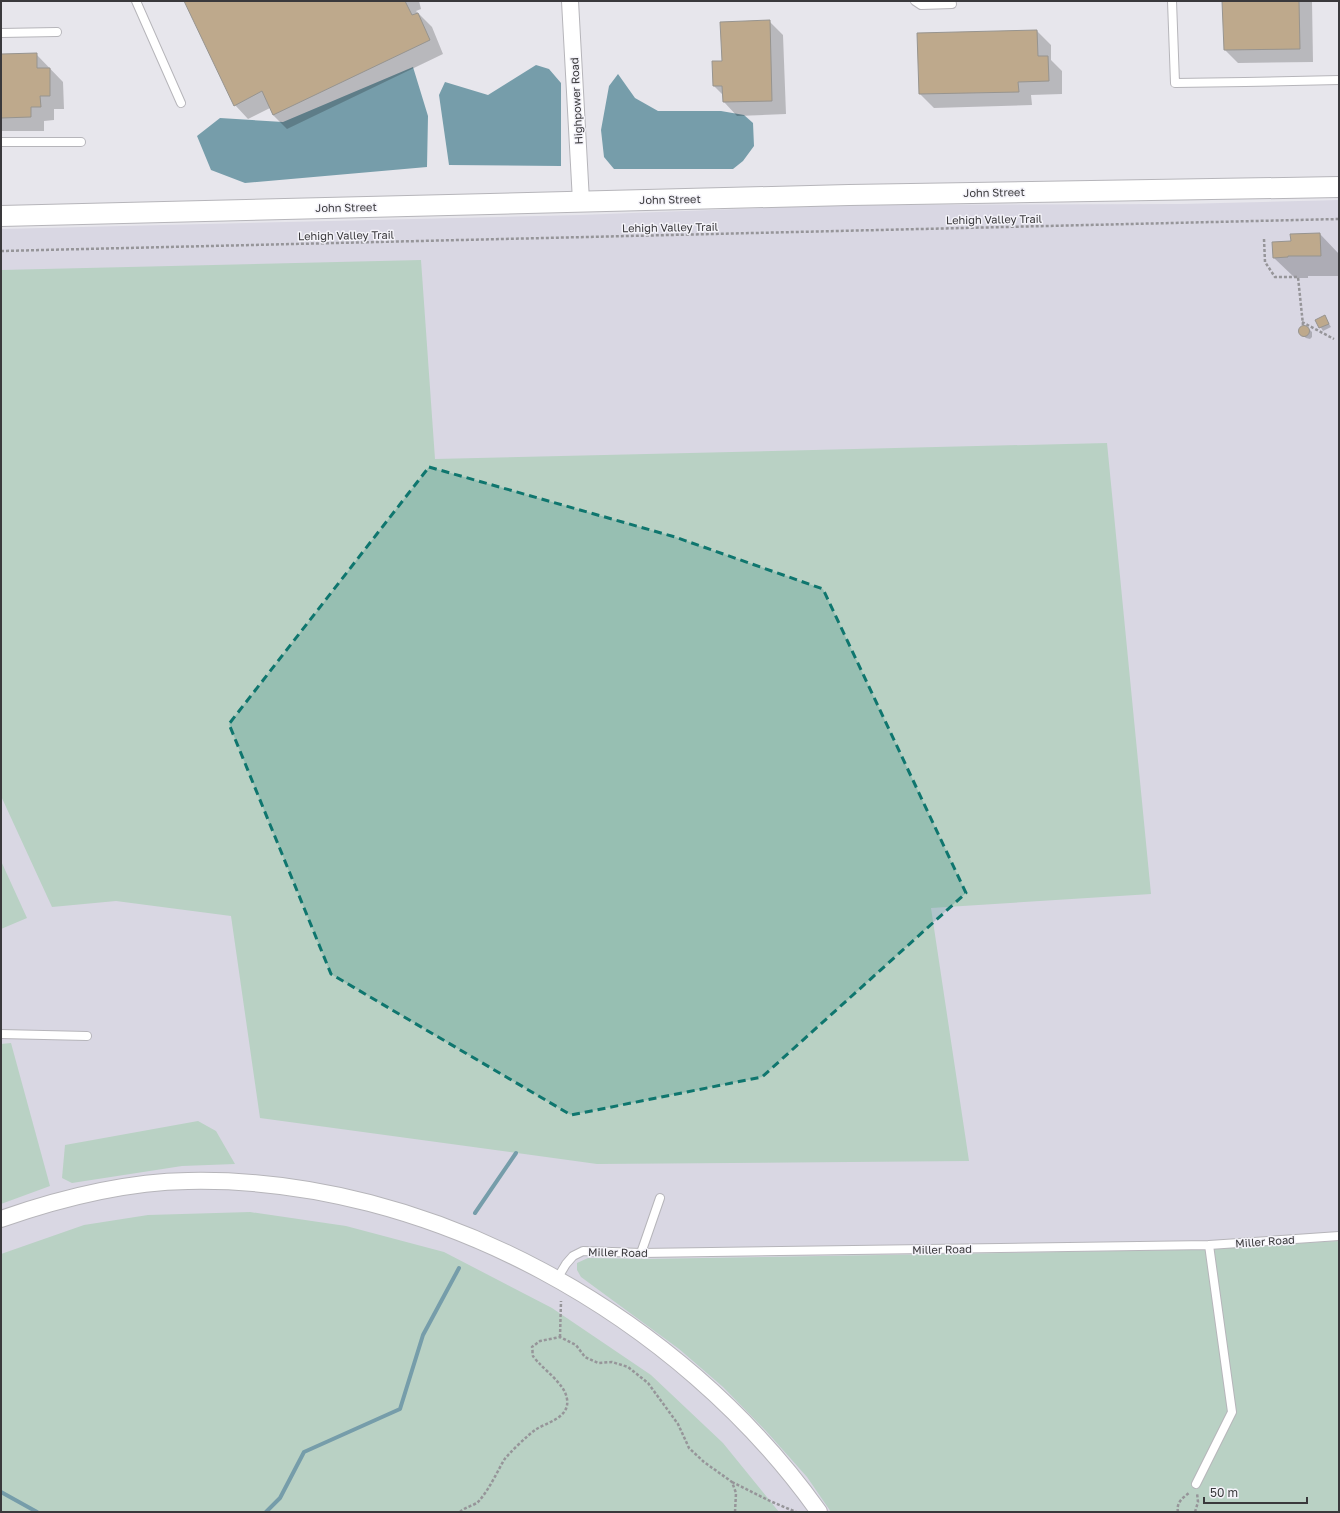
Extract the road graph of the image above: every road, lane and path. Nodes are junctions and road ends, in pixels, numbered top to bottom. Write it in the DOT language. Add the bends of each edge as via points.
graph roads {
  1 [pos="136,1"];
  2 [pos="570,1"];
  3 [pos="915,1"];
  4 [pos="1172,1"];
  5 [pos="952,4"];
  6 [pos="57,32"];
  7 [pos="1,33"];
  8 [pos="1339,80"];
  9 [pos="181,103"];
  10 [pos="1,142"];
  11 [pos="81,142"];
  12 [pos="1339,187"];
  13 [pos="581,201"];
  14 [pos="1,216"];
  15 [pos="1339,219"];
  16 [pos="1264,239"];
  17 [pos="1,251"];
  18 [pos="1302,321"];
  19 [pos="1303,326"];
  20 [pos="1334,339"];
  21 [pos="1,1034"];
  22 [pos="87,1036"];
  23 [pos="660,1198"];
  24 [pos="1,1219"];
  25 [pos="1339,1236"];
  26 [pos="1209,1245"];
  27 [pos="641,1253"];
  28 [pos="557,1279"];
  29 [pos="560,1301"];
  30 [pos="560,1337"];
  31 [pos="732,1482"];
  32 [pos="1196,1484"];
  33 [pos="460,1512"];
  34 [pos="735,1512"];
  35 [pos="796,1512"];
  36 [pos="819,1512"];
  37 [pos="1178,1512"];
  38 [pos="1195,1512"];
  1 -- 9 [label="lane"];
  2 -- 13 [label="street, Highpower Road"];
  3 -- 5 [label="lane" via="921,5"];
  4 -- 8 [label="lane" via="1175,83"];
  6 -- 7 [label="lane"];
  10 -- 11 [label="lane"];
  12 -- 13 [label="street, John Street" via="1013,191"];
  13 -- 14 [label="street, John Street"];
  15 -- 17 [label="path, Lehigh Valley Trail"];
  16 -- 18 [label="path" via="1265,262 1275,277 1298,277"];
  18 -- 19 [label="path"];
  18 -- 20 [label="path"];
  21 -- 22 [label="lane"];
  23 -- 27 [label="lane"];
  24 -- 28 [label="street" via="58,1201 114,1189 185,1181 254,1182 314,1191 374,1204 412,1216 506,1253"];
  25 -- 26 [label="lane, Miller Road"];
  26 -- 27 [label="lane, Miller Road"];
  26 -- 32 [label="lane" via="1232,1412"];
  27 -- 28 [label="lane, Miller Road" via="583,1251 573,1256"];
  28 -- 36 [label="street" via="628,1324 672,1356 714,1392 784,1466"];
  29 -- 30 [label="path"];
  30 -- 31 [label="path" via="576,1345 585,1357 598,1363 612,1362 628,1367 648,1383 678,1424 689,1448"];
  30 -- 33 [label="path" via="540,1341 532,1347 533,1356 561,1386 568,1405 561,1416 534,1430 517,1446 505,1459 477,1503"];
  31 -- 34 [label="path" via="736,1493"];
  31 -- 35 [label="path"];
  32 -- 37 [label="path" via="1179,1501"];
  32 -- 38 [label="path" via="1198,1502"];
}
